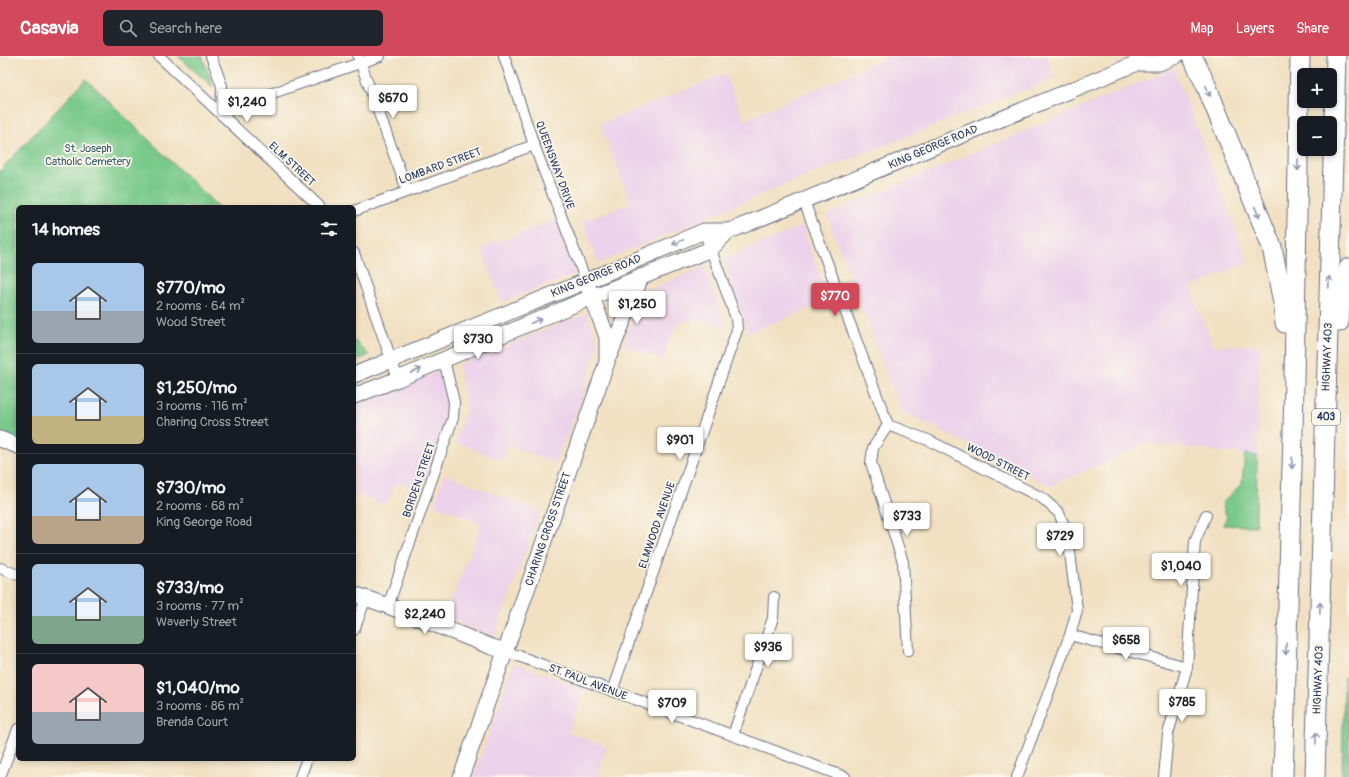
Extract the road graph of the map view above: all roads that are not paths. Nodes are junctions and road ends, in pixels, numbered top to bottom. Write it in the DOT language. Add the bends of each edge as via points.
graph roads {
  1 [pos="159,56"];
  2 [pos="211,56"];
  3 [pos="380,56"];
  4 [pos="504,56"];
  5 [pos="1176,56"];
  6 [pos="1192,56"];
  7 [pos="1300,56"];
  8 [pos="1336,56"];
  9 [pos="1345,56"];
  10 [pos="1140,59"];
  11 [pos="359,60"];
  12 [pos="1349,93"];
  13 [pos="222,114"];
  14 [pos="534,144"];
  15 [pos="407,190"];
  16 [pos="804,201"];
  17 [pos="318,205"];
  18 [pos="356,210"];
  19 [pos="704,231"];
  20 [pos="728,231"];
  21 [pos="711,249"];
  22 [pos="356,259"];
  23 [pos="1349,268"];
  24 [pos="641,278"];
  25 [pos="586,281"];
  26 [pos="592,297"];
  27 [pos="392,360"];
  28 [pos="444,360"];
  29 [pos="607,362"];
  30 [pos="356,375"];
  31 [pos="398,379"];
  32 [pos="356,395"];
  33 [pos="888,425"];
  34 [pos="1293,433"];
  35 [pos="0,439"];
  36 [pos="16,445"];
  37 [pos="1324,475"];
  38 [pos="1206,515"];
  39 [pos="0,568"];
  40 [pos="16,574"];
  41 [pos="360,596"];
  42 [pos="774,597"];
  43 [pos="388,606"];
  44 [pos="356,619"];
  45 [pos="1070,635"];
  46 [pos="908,650"];
  47 [pos="505,651"];
  48 [pos="1187,667"];
  49 [pos="612,691"];
  50 [pos="16,735"];
  51 [pos="733,735"];
  52 [pos="306,761"];
  53 [pos="0,777"];
  54 [pos="300,777"];
  55 [pos="461,777"];
  56 [pos="845,777"];
  57 [pos="1017,777"];
  58 [pos="1164,777"];
  59 [pos="1283,777"];
  60 [pos="1315,777"];
  1 -- 13 [label="street, ELM STREET"];
  2 -- 13 [label="street" via="222,86"];
  3 -- 11 [label="street"];
  4 -- 14 [label="street, QUEENSWAY DRIVE"];
  5 -- 10 [label="main road, KING GEORGE ROAD" via="1159,63"];
  6 -- 34 [label="highway, one-way" via="1272,248 1284,308 1288,402"];
  7 -- 34 [label="highway, one-way"];
  37 -- 8 [label="highway, HIGHWAY 403 / 403, one-way"];
  9 -- 12 [label="highway" via="1346,85"];
  10 -- 16 [label="main road, KING GEORGE ROAD"];
  11 -- 13 [label="street" via="241,104"];
  11 -- 15 [label="street"];
  13 -- 17 [label="street, ELM STREET"];
  14 -- 15 [label="street, LOMBARD STREET"];
  14 -- 25 [label="street, QUEENSWAY DRIVE"];
  15 -- 18 [label="street, LOMBARD STREET"];
  16 -- 20 [label="main road, KING GEORGE ROAD"];
  16 -- 33 [label="street"];
  19 -- 20 [label="main road, KING GEORGE ROAD"];
  19 -- 21 [label="street, ELMWOOD AVENUE"];
  19 -- 25 [label="main road, KING GEORGE ROAD, one-way"];
  20 -- 21 [label="main road, KING GEORGE ROAD"];
  21 -- 24 [label="main road, KING GEORGE ROAD"];
  21 -- 49 [label="street, ELMWOOD AVENUE" via="738,330"];
  22 -- 27 [label="street"];
  23 -- 37 [label="highway" via="1340,307 1331,431"];
  24 -- 26 [label="main road, KING GEORGE ROAD"];
  24 -- 29 [label="main road"];
  25 -- 26 [label="main road, CHARING CROSS STREET"];
  25 -- 27 [label="main road, KING GEORGE ROAD"];
  28 -- 26 [label="main road, KING GEORGE ROAD, one-way"];
  26 -- 29 [label="main road, CHARING CROSS STREET" via="607,337"];
  27 -- 30 [label="main road, KING GEORGE ROAD"];
  27 -- 31 [label="street"];
  31 -- 28 [label="main road, KING GEORGE ROAD, one-way"];
  28 -- 43 [label="street, BORDEN STREET" via="454,402 453,418"];
  29 -- 47 [label="main road, CHARING CROSS STREET"];
  31 -- 32 [label="main road, KING GEORGE ROAD"];
  33 -- 45 [label="street, WOOD STREET" via="926,439 1042,498 1059,513 1068,536 1077,610"];
  33 -- 46 [label="street" via="873,448 872,462 903,562"];
  34 -- 59 [label="highway, one-way"];
  35 -- 36 [label="main road"];
  60 -- 37 [label="highway, HIGHWAY 403 / 403, one-way"];
  38 -- 48 [label="street" via="1195,541"];
  39 -- 40 [label="street"];
  41 -- 43 [label="main road, ST. PAUL AVENUE"];
  41 -- 44 [label="street"];
  42 -- 51 [label="street" via="774,618"];
  43 -- 47 [label="main road, ST. PAUL AVENUE"];
  45 -- 48 [label="street"];
  45 -- 57 [label="street, WOOD STREET"];
  47 -- 49 [label="street, ST. PAUL AVENUE"];
  47 -- 55 [label="main road, CHARING CROSS STREET"];
  48 -- 58 [label="street" via="1168,734"];
  49 -- 51 [label="street, ST. PAUL AVENUE"];
  50 -- 53 [label="street"];
  51 -- 56 [label="street, ST. PAUL AVENUE"];
  52 -- 54 [label="street"];
}
